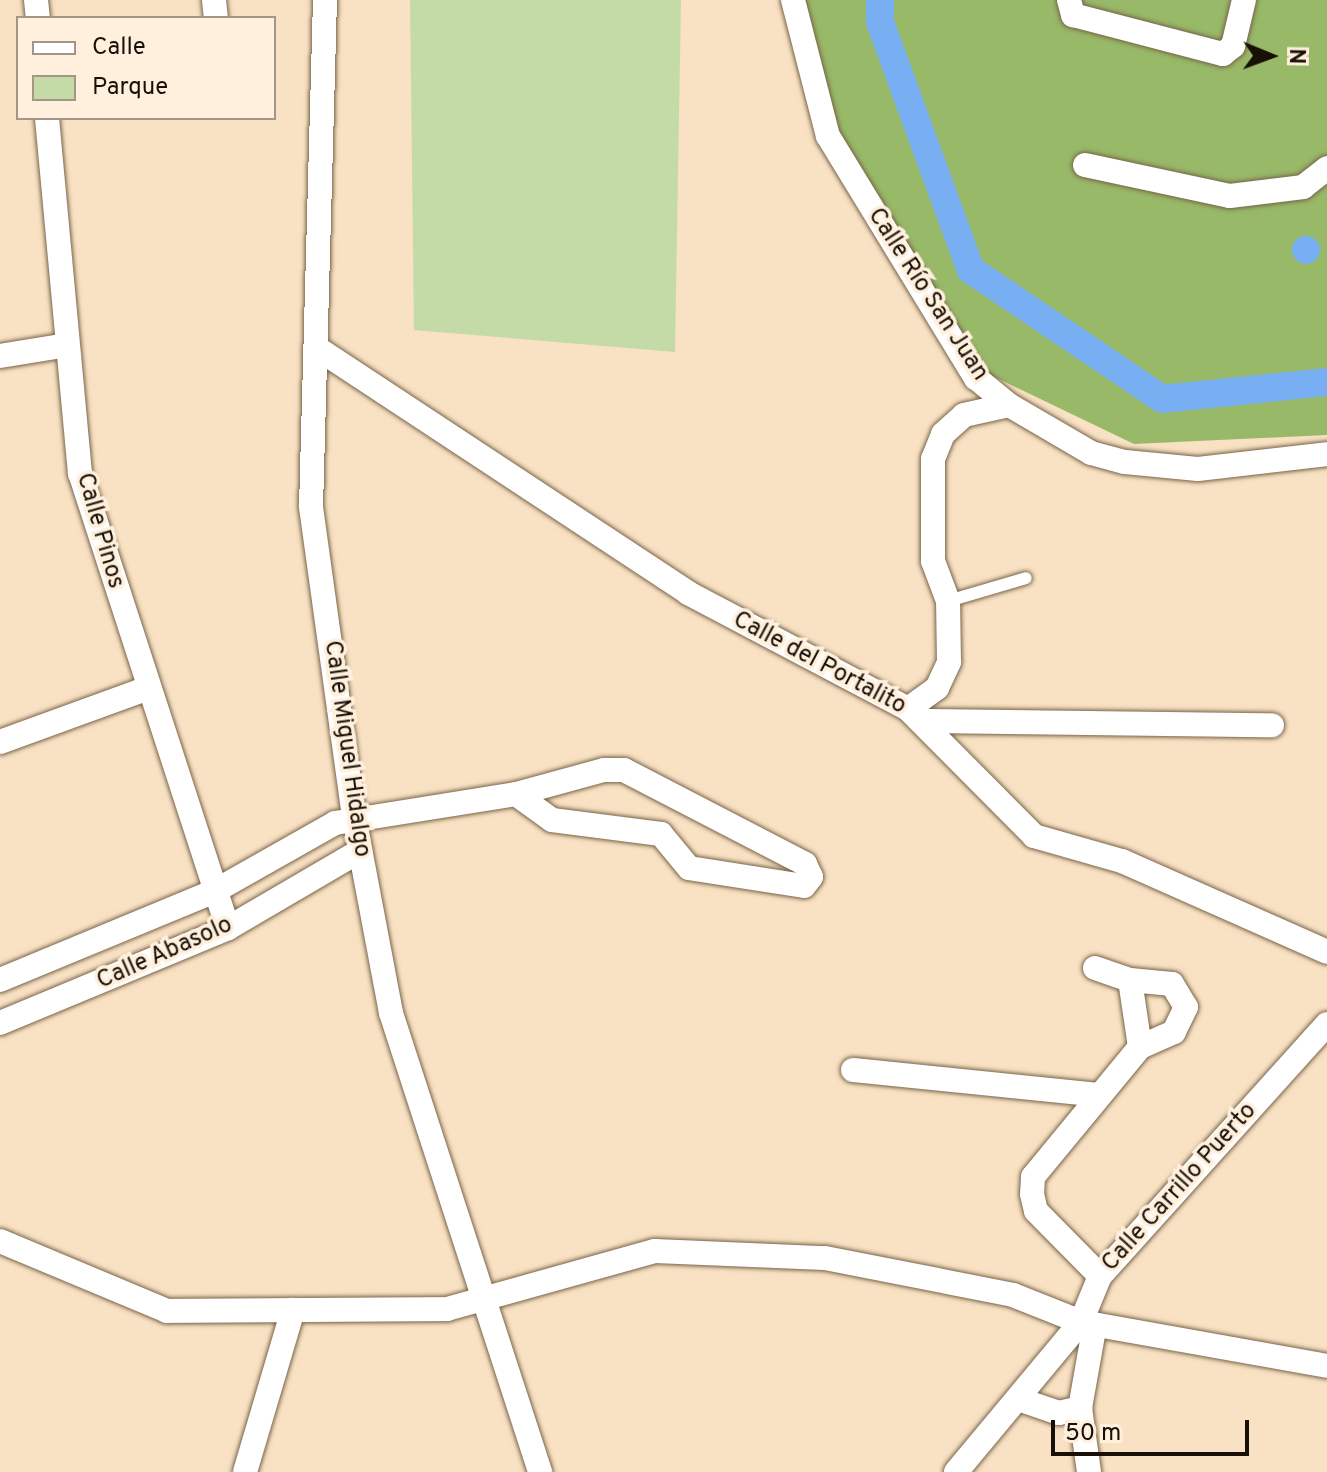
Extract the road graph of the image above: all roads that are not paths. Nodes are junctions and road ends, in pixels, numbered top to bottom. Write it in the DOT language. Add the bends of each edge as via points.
graph roads {
  1 [pos="325,0"];
  2 [pos="793,0"];
  3 [pos="1069,0"];
  4 [pos="1244,0"];
  5 [pos="47,120"];
  6 [pos="1085,165"];
  7 [pos="1327,168"];
  8 [pos="67,345"];
  9 [pos="317,348"];
  10 [pos="0,356"];
  11 [pos="1009,405"];
  12 [pos="1327,454"];
  13 [pos="1026,578"];
  14 [pos="948,601"];
  15 [pos="146,689"];
  16 [pos="915,715"];
  17 [pos="1272,725"];
  18 [pos="0,742"];
  19 [pos="516,794"];
  20 [pos="354,817"];
  21 [pos="305,840"];
  22 [pos="360,851"];
  23 [pos="323,873"];
  24 [pos="215,891"];
  25 [pos="228,928"];
  26 [pos="119,931"];
  27 [pos="1327,952"];
  28 [pos="1095,968"];
  29 [pos="134,971"];
  30 [pos="0,980"];
  31 [pos="1130,980"];
  32 [pos="0,1023"];
  33 [pos="1327,1024"];
  34 [pos="1140,1047"];
  35 [pos="853,1070"];
  36 [pos="1099,1095"];
  37 [pos="0,1241"];
  38 [pos="1100,1276"];
  39 [pos="484,1299"];
  40 [pos="293,1310"];
  41 [pos="1088,1323"];
  42 [pos="1327,1366"];
  43 [pos="1018,1399"];
  44 [pos="1080,1408"];
  45 [pos="245,1472"];
  46 [pos="540,1472"];
  47 [pos="956,1472"];
  48 [pos="1089,1472"];
  1 -- 9 [label="street, Calle Miguel Hidalgo"];
  2 -- 11 [label="street, Calle Río San Juan" via="828,136 976,378"];
  3 -- 4 [label="street" via="1073,15 1223,54 1233,46"];
  5 -- 8 [label="street, Calle Pinos"];
  6 -- 7 [label="street" via="1230,196 1303,187"];
  8 -- 10 [label="street"];
  8 -- 15 [label="street, Calle Pinos" via="80,473"];
  9 -- 16 [label="street, Calle del Portalito" via="688,593"];
  9 -- 20 [label="street, Calle Miguel Hidalgo" via="311,507"];
  11 -- 12 [label="street, Calle Río San Juan" via="1091,453 1125,462 1198,469"];
  11 -- 14 [label="street" via="964,415 943,434 933,459 933,561"];
  13 -- 14 [label="lane"];
  14 -- 16 [label="street" via="949,662"];
  15 -- 18 [label="street"];
  15 -- 24 [label="street, Calle Pinos"];
  16 -- 17 [label="street"];
  16 -- 27 [label="street, Calle del Portalito" via="1034,836 1122,861"];
  19 -- 19 [label="street, Calle Abasolo" via="624,770 805,864 811,877 804,886 689,868 661,834 552,820"];
  19 -- 20 [label="street, Calle Abasolo"];
  20 -- 21 [label="street, Calle Abasolo"];
  20 -- 22 [label="street, Calle Miguel Hidalgo"];
  21 -- 23 [label="street"];
  21 -- 24 [label="street, Calle Abasolo"];
  22 -- 23 [label="street, Calle Abasolo"];
  22 -- 39 [label="street, Calle Miguel Hidalgo" via="391,1013"];
  23 -- 25 [label="street, Calle Abasolo"];
  24 -- 25 [label="street, Calle Pinos"];
  24 -- 26 [label="street, Calle Abasolo"];
  25 -- 29 [label="street, Calle Abasolo"];
  26 -- 29 [label="street"];
  26 -- 30 [label="street, Calle Abasolo"];
  28 -- 31 [label="street"];
  29 -- 32 [label="street, Calle Abasolo"];
  31 -- 34 [label="street"];
  31 -- 34 [label="street" via="1172,984 1186,1007 1174,1032"];
  33 -- 38 [label="street, Calle Carrillo Puerto"];
  34 -- 36 [label="street"];
  35 -- 36 [label="street"];
  36 -- 38 [label="street" via="1033,1177 1032,1194 1036,1211"];
  37 -- 40 [label="street" via="167,1311"];
  38 -- 41 [label="street, Calle Carrillo Puerto"];
  39 -- 40 [label="street" via="447,1309"];
  39 -- 41 [label="street" via="655,1251 825,1258 1013,1295"];
  39 -- 46 [label="street, Calle Miguel Hidalgo"];
  40 -- 45 [label="street"];
  41 -- 42 [label="street"];
  41 -- 43 [label="street, Calle Carrillo Puerto"];
  41 -- 44 [label="street"];
  43 -- 44 [label="street" via="1059,1413"];
  43 -- 47 [label="street, Calle Carrillo Puerto"];
  44 -- 48 [label="street"];
}
